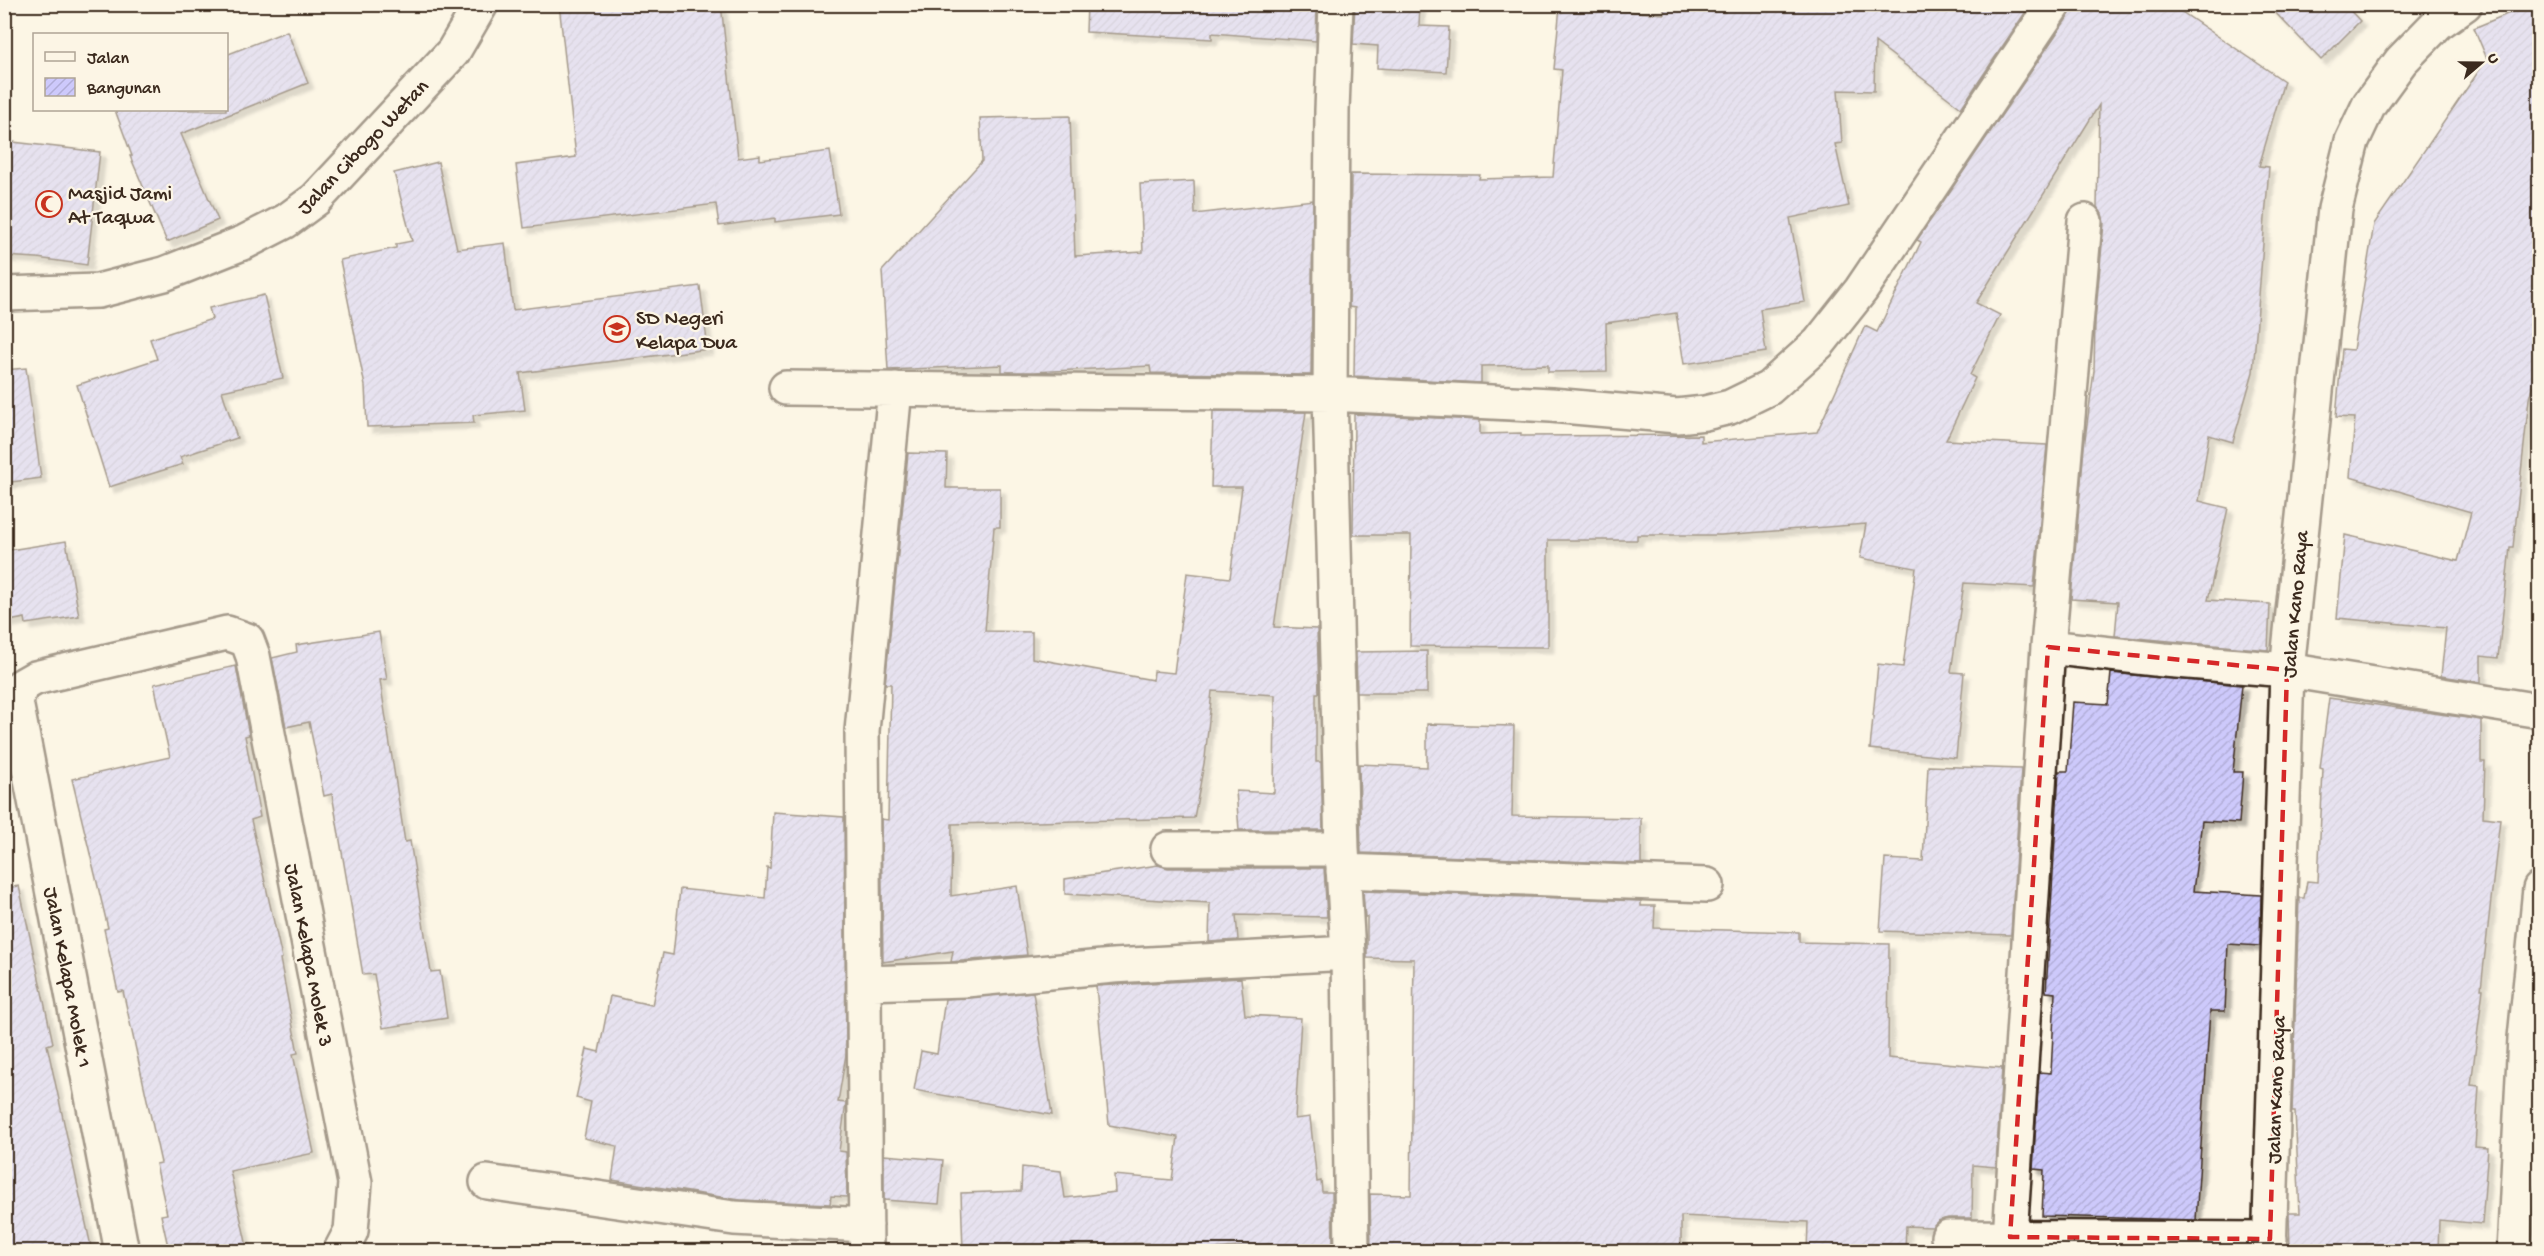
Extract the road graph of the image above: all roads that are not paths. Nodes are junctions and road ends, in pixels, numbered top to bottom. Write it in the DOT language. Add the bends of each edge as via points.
graph roads {
  1 [pos="481,4"];
  2 [pos="1336,4"];
  3 [pos="2055,4"];
  4 [pos="2465,4"];
  5 [pos="2085,221"];
  6 [pos="4,294"];
  7 [pos="786,388"];
  8 [pos="896,389"];
  9 [pos="1329,394"];
  10 [pos="2048,647"];
  11 [pos="253,656"];
  12 [pos="2287,670"];
  13 [pos="2540,711"];
  14 [pos="1168,849"];
  15 [pos="1343,860"];
  16 [pos="1707,885"];
  17 [pos="2540,889"];
  18 [pos="1348,953"];
  19 [pos="864,983"];
  20 [pos="2532,1038"];
  21 [pos="487,1182"];
  22 [pos="2522,1233"];
  23 [pos="1948,1237"];
  24 [pos="2010,1237"];
  25 [pos="866,1238"];
  26 [pos="2270,1245"];
  27 [pos="122,1251"];
  28 [pos="340,1251"];
  29 [pos="1352,1251"];
  1 -- 6 [label="street, Jalan Cibogo Wetan" via="453,52 324,190 286,221 164,274 98,291"];
  2 -- 9 [label="street"];
  3 -- 9 [label="street" via="1861,290 1819,343 1753,398 1705,413 1677,416 1551,405"];
  4 -- 12 [label="street, Jalan Kano Raya" via="2438,23 2401,61 2369,105 2352,141 2334,209"];
  5 -- 10 [label="street"];
  7 -- 8 [label="street"];
  8 -- 9 [label="street"];
  8 -- 19 [label="street" via="862,731"];
  9 -- 15 [label="street"];
  10 -- 12 [label="street"];
  10 -- 24 [label="street"];
  11 -- 27 [label="street, Jalan Kelapa Molek 1" via="247,640 227,633 35,678 21,686 16,702"];
  11 -- 28 [label="street, Jalan Kelapa Molek 3" via="355,1183 351,1231"];
  12 -- 13 [label="street"];
  12 -- 26 [label="street, Jalan Kano Raya"];
  14 -- 15 [label="street"];
  15 -- 16 [label="street"];
  15 -- 18 [label="street"];
  17 -- 20 [label="street"];
  18 -- 19 [label="street" via="1113,966 966,980"];
  18 -- 29 [label="street"];
  19 -- 25 [label="street"];
  20 -- 22 [label="street"];
  21 -- 25 [label="street"];
  23 -- 24 [label="street"];
  24 -- 26 [label="street"];
}
